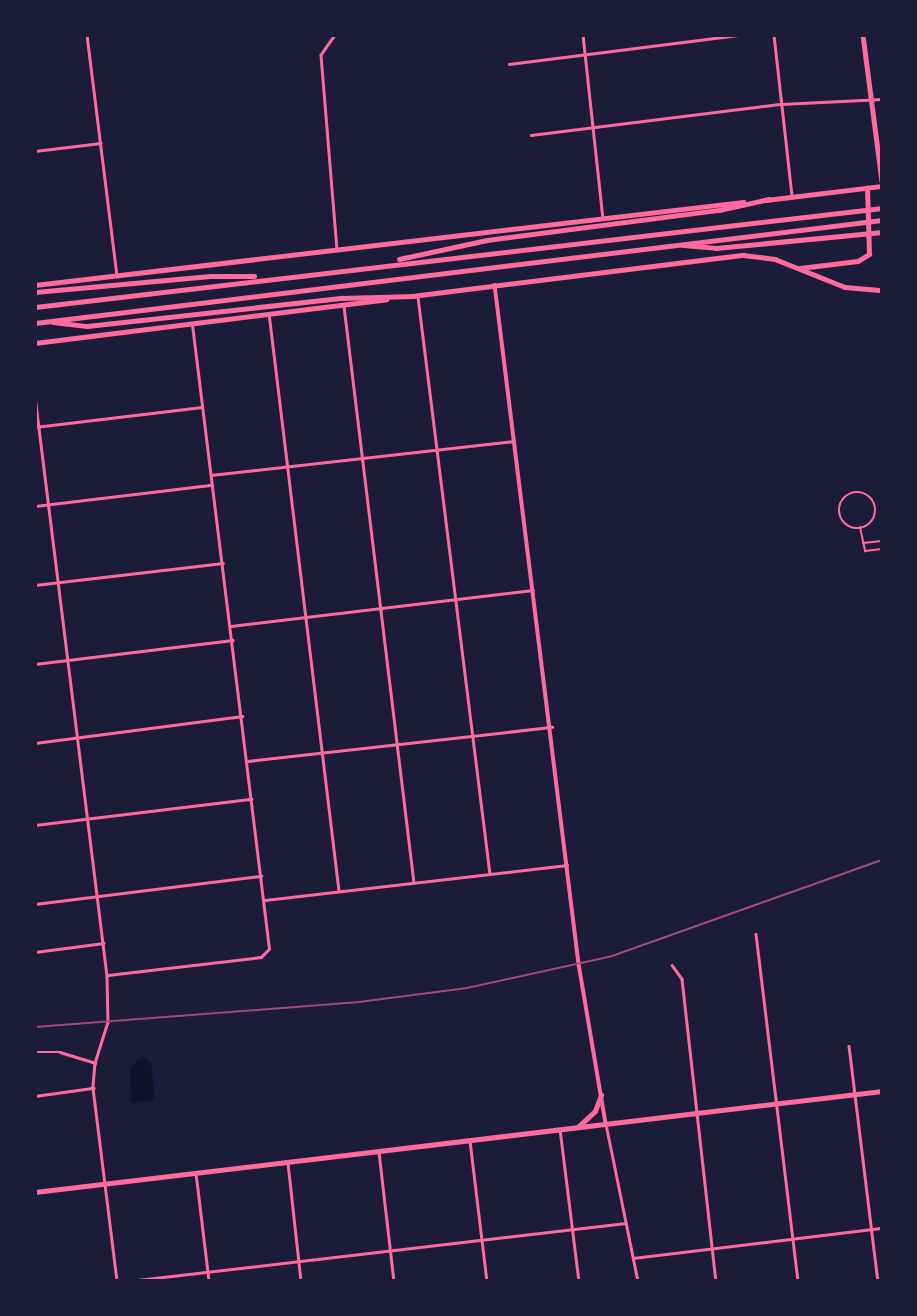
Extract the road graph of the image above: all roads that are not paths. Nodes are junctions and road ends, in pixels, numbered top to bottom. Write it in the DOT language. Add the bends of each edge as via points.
graph roads {
  1 [pos="87,35"];
  2 [pos="335,35"];
  3 [pos="583,35"];
  4 [pos="738,35"];
  5 [pos="774,35"];
  6 [pos="863,35"];
  7 [pos="585,54"];
  8 [pos="509,64"];
  9 [pos="882,99"];
  10 [pos="871,101"];
  11 [pos="781,104"];
  12 [pos="593,127"];
  13 [pos="531,135"];
  14 [pos="102,143"];
  15 [pos="35,151"];
  16 [pos="882,184"];
  17 [pos="867,191"];
  18 [pos="792,196"];
  19 [pos="769,199"];
  20 [pos="882,208"];
  21 [pos="603,219"];
  22 [pos="882,220"];
  23 [pos="882,232"];
  24 [pos="673,244"];
  25 [pos="337,249"];
  26 [pos="367,265"];
  27 [pos="799,268"];
  28 [pos="117,276"];
  29 [pos="274,276"];
  30 [pos="35,285"];
  31 [pos="495,285"];
  32 [pos="882,290"];
  33 [pos="35,292"];
  34 [pos="415,296"];
  35 [pos="344,304"];
  36 [pos="35,307"];
  37 [pos="270,313"];
  38 [pos="50,321"];
  39 [pos="191,321"];
  40 [pos="35,323"];
  41 [pos="35,343"];
  42 [pos="35,396"];
  43 [pos="202,407"];
  44 [pos="37,427"];
  45 [pos="515,441"];
  46 [pos="436,450"];
  47 [pos="362,458"];
  48 [pos="288,467"];
  49 [pos="211,475"];
  50 [pos="213,485"];
  51 [pos="48,504"];
  52 [pos="35,506"];
  53 [pos="860,527"];
  54 [pos="882,541"];
  55 [pos="863,543"];
  56 [pos="882,549"];
  57 [pos="223,563"];
  58 [pos="58,583"];
  59 [pos="35,586"];
  60 [pos="533,590"];
  61 [pos="454,599"];
  62 [pos="380,608"];
  63 [pos="306,617"];
  64 [pos="231,626"];
  65 [pos="233,640"];
  66 [pos="67,660"];
  67 [pos="35,664"];
  68 [pos="243,716"];
  69 [pos="552,727"];
  70 [pos="471,736"];
  71 [pos="77,738"];
  72 [pos="35,743"];
  73 [pos="396,745"];
  74 [pos="322,753"];
  75 [pos="248,761"];
  76 [pos="252,798"];
  77 [pos="85,819"];
  78 [pos="35,825"];
  79 [pos="568,865"];
  80 [pos="490,874"];
  81 [pos="262,876"];
  82 [pos="414,883"];
  83 [pos="340,891"];
  84 [pos="97,896"];
  85 [pos="265,900"];
  86 [pos="35,904"];
  87 [pos="756,934"];
  88 [pos="103,943"];
  89 [pos="35,952"];
  90 [pos="672,965"];
  91 [pos="107,976"];
  92 [pos="849,1046"];
  93 [pos="35,1052"];
  94 [pos="95,1063"];
  95 [pos="93,1088"];
  96 [pos="882,1091"];
  97 [pos="856,1094"];
  98 [pos="601,1095"];
  99 [pos="35,1096"];
  100 [pos="776,1103"];
  101 [pos="697,1114"];
  102 [pos="606,1124"];
  103 [pos="578,1128"];
  104 [pos="560,1129"];
  105 [pos="470,1141"];
  106 [pos="379,1152"];
  107 [pos="288,1163"];
  108 [pos="196,1174"];
  109 [pos="106,1184"];
  110 [pos="35,1192"];
  111 [pos="626,1223"];
  112 [pos="882,1228"];
  113 [pos="572,1229"];
  114 [pos="872,1230"];
  115 [pos="793,1239"];
  116 [pos="482,1240"];
  117 [pos="712,1249"];
  118 [pos="390,1250"];
  119 [pos="633,1258"];
  120 [pos="299,1261"];
  121 [pos="208,1272"];
  122 [pos="117,1281"];
  123 [pos="129,1281"];
  124 [pos="209,1281"];
  125 [pos="301,1281"];
  126 [pos="394,1281"];
  127 [pos="487,1281"];
  128 [pos="579,1281"];
  129 [pos="638,1281"];
  130 [pos="716,1281"];
  131 [pos="798,1281"];
  132 [pos="878,1281"];
  1 -- 14 [label="street"];
  2 -- 25 [label="street" via="321,55"];
  3 -- 7 [label="street"];
  4 -- 7 [label="street"];
  5 -- 11 [label="street"];
  6 -- 10 [label="main road"];
  7 -- 8 [label="street"];
  7 -- 12 [label="street"];
  9 -- 10 [label="street"];
  10 -- 11 [label="street"];
  10 -- 16 [label="main road"];
  11 -- 12 [label="street"];
  11 -- 18 [label="street"];
  12 -- 13 [label="street"];
  12 -- 21 [label="street"];
  14 -- 15 [label="street"];
  14 -- 28 [label="street"];
  16 -- 17 [label="main road"];
  17 -- 18 [label="main road"];
  17 -- 27 [label="main road" via="871,250 863,259"];
  18 -- 19 [label="main road"];
  19 -- 21 [label="main road"];
  19 -- 26 [label="highway" via="719,210 487,240"];
  20 -- 26 [label="highway"];
  21 -- 25 [label="main road"];
  22 -- 24 [label="highway"];
  23 -- 24 [label="highway" via="716,248"];
  24 -- 38 [label="highway"];
  25 -- 28 [label="main road"];
  26 -- 29 [label="highway"];
  27 -- 31 [label="main road" via="743,255"];
  27 -- 32 [label="main road" via="845,287"];
  28 -- 30 [label="main road"];
  29 -- 33 [label="highway" via="210,276"];
  29 -- 36 [label="highway"];
  31 -- 34 [label="main road"];
  31 -- 45 [label="street"];
  34 -- 35 [label="main road"];
  34 -- 38 [label="highway" via="353,297 67,328"];
  34 -- 46 [label="street"];
  35 -- 37 [label="main road"];
  35 -- 47 [label="street"];
  37 -- 39 [label="main road"];
  37 -- 48 [label="street"];
  38 -- 40 [label="highway"];
  39 -- 41 [label="main road"];
  39 -- 43 [label="street"];
  42 -- 44 [label="street"];
  43 -- 44 [label="street"];
  43 -- 49 [label="street"];
  44 -- 51 [label="street"];
  45 -- 46 [label="street"];
  45 -- 60 [label="street"];
  46 -- 47 [label="street"];
  46 -- 61 [label="street"];
  47 -- 48 [label="street"];
  47 -- 62 [label="street"];
  48 -- 49 [label="street"];
  48 -- 63 [label="street"];
  49 -- 50 [label="street"];
  50 -- 51 [label="street"];
  50 -- 57 [label="street"];
  51 -- 52 [label="street"];
  51 -- 58 [label="street"];
  53 -- 53 [label="lane" via="871,523 875,506 862,491 844,496 838,514 850,527"];
  53 -- 55 [label="lane"];
  54 -- 55 [label="lane"];
  55 -- 56 [label="lane" via="865,551"];
  57 -- 58 [label="street"];
  57 -- 64 [label="street"];
  58 -- 59 [label="street"];
  58 -- 66 [label="street"];
  60 -- 61 [label="street"];
  60 -- 69 [label="street"];
  61 -- 62 [label="street"];
  61 -- 70 [label="street"];
  62 -- 63 [label="street"];
  62 -- 73 [label="street"];
  63 -- 64 [label="street"];
  63 -- 74 [label="street"];
  64 -- 65 [label="street"];
  65 -- 66 [label="street"];
  65 -- 68 [label="street"];
  66 -- 67 [label="street"];
  66 -- 71 [label="street"];
  68 -- 71 [label="street"];
  68 -- 75 [label="street"];
  69 -- 70 [label="street"];
  69 -- 79 [label="street"];
  70 -- 73 [label="street"];
  70 -- 80 [label="street"];
  71 -- 72 [label="street"];
  71 -- 77 [label="street"];
  73 -- 74 [label="street"];
  73 -- 82 [label="street"];
  74 -- 75 [label="street"];
  74 -- 83 [label="street"];
  75 -- 76 [label="street"];
  76 -- 77 [label="street"];
  76 -- 81 [label="street"];
  77 -- 78 [label="street"];
  77 -- 84 [label="street"];
  79 -- 80 [label="street"];
  79 -- 98 [label="street"];
  80 -- 82 [label="street"];
  81 -- 84 [label="street"];
  81 -- 85 [label="street"];
  82 -- 83 [label="street"];
  83 -- 85 [label="street"];
  84 -- 86 [label="street"];
  84 -- 88 [label="street"];
  85 -- 91 [label="street" via="270,942 261,957"];
  87 -- 100 [label="street"];
  88 -- 89 [label="street"];
  88 -- 91 [label="street"];
  90 -- 101 [label="street" via="682,979"];
  91 -- 94 [label="street" via="108,1022"];
  92 -- 97 [label="street"];
  93 -- 94 [label="street" via="60,1052"];
  94 -- 95 [label="street"];
  95 -- 99 [label="street"];
  95 -- 109 [label="street"];
  96 -- 97 [label="main road"];
  97 -- 100 [label="main road"];
  97 -- 114 [label="street"];
  98 -- 102 [label="street"];
  98 -- 103 [label="main road" via="595,1111"];
  100 -- 101 [label="main road"];
  100 -- 115 [label="street"];
  101 -- 102 [label="main road"];
  101 -- 117 [label="street"];
  102 -- 103 [label="main road"];
  102 -- 111 [label="street"];
  103 -- 104 [label="main road"];
  104 -- 105 [label="main road"];
  104 -- 113 [label="street"];
  105 -- 106 [label="main road"];
  105 -- 116 [label="street"];
  106 -- 107 [label="main road"];
  106 -- 118 [label="street"];
  107 -- 108 [label="main road"];
  107 -- 120 [label="street"];
  108 -- 109 [label="main road"];
  108 -- 121 [label="street"];
  109 -- 110 [label="main road"];
  109 -- 122 [label="street"];
  111 -- 113 [label="street"];
  111 -- 119 [label="street"];
  112 -- 114 [label="street"];
  113 -- 116 [label="street"];
  113 -- 128 [label="street"];
  114 -- 115 [label="street"];
  114 -- 132 [label="street"];
  115 -- 117 [label="street"];
  115 -- 131 [label="street"];
  116 -- 118 [label="street"];
  116 -- 127 [label="street"];
  117 -- 119 [label="street"];
  117 -- 130 [label="street"];
  118 -- 120 [label="street"];
  118 -- 126 [label="street"];
  119 -- 129 [label="street"];
  120 -- 121 [label="street"];
  120 -- 125 [label="street"];
  121 -- 123 [label="street"];
  121 -- 124 [label="street"];
}
